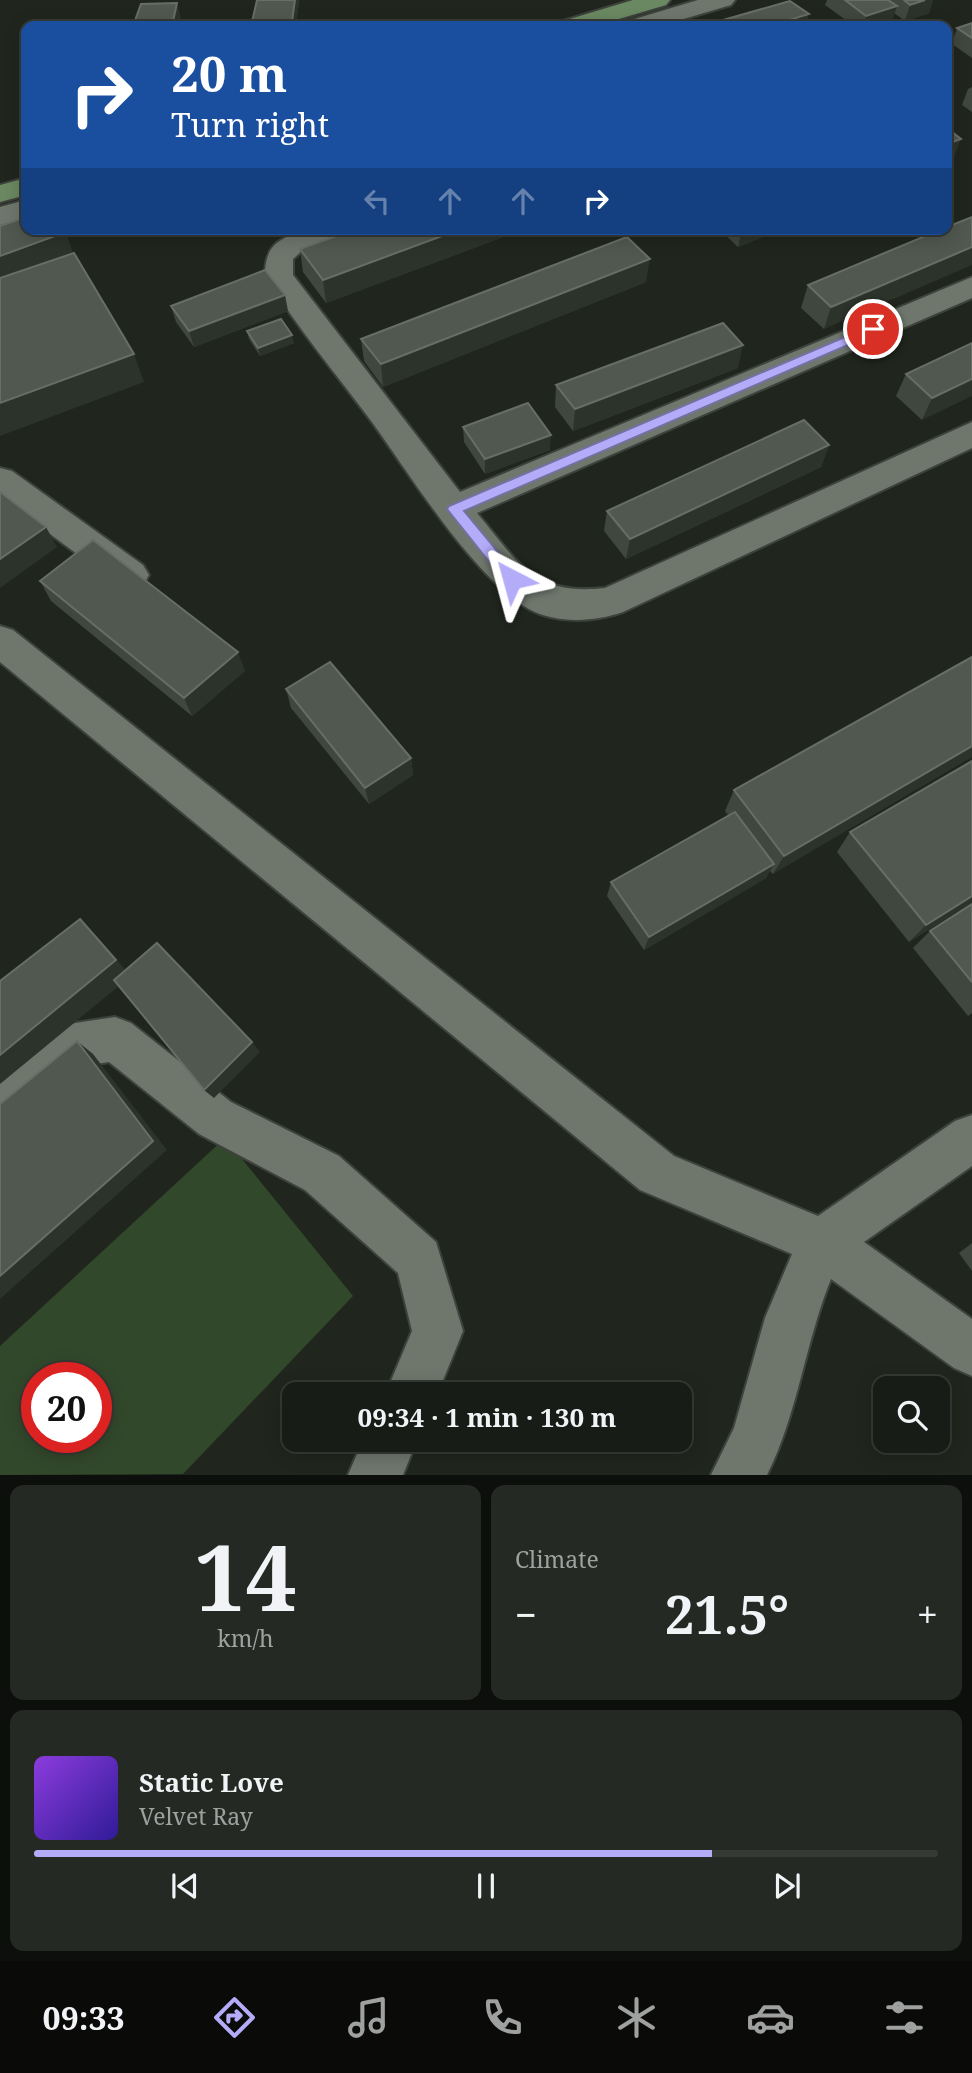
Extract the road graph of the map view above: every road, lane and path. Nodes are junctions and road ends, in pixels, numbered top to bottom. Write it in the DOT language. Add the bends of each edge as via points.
graph roads {
  1 [pos="658,0"];
  2 [pos="723,0"];
  3 [pos="588,21"];
  4 [pos="653,21"];
  5 [pos="21,188"];
  6 [pos="0,194"];
  7 [pos="21,210"];
  8 [pos="0,216"];
  9 [pos="318,235"];
  10 [pos="972,287"];
  11 [pos="972,434"];
  12 [pos="0,480"];
  13 [pos="454,509"];
  14 [pos="160,596"];
  15 [pos="0,640"];
  16 [pos="0,1109"];
  17 [pos="972,1139"];
  18 [pos="822,1242"];
  19 [pos="972,1350"];
  20 [pos="416,1382"];
  21 [pos="386,1452"];
  22 [pos="375,1475"];
  23 [pos="738,1475"];
  1 -- 3 [label="main road"];
  2 -- 4 [label="street"];
  5 -- 6 [label="main road"];
  7 -- 8 [label="street"];
  9 -- 13 [label="street" via="293,244 279,257 279,276"];
  10 -- 13 [label="street"];
  11 -- 13 [label="street" via="610,602 575,606 544,600 512,579"];
  12 -- 14 [label="street"];
  15 -- 18 [label="street" via="657,1173"];
  16 -- 20 [label="street" via="75,1045 116,1039 215,1118 321,1173 419,1259 438,1331"];
  17 -- 18 [label="street"];
  18 -- 19 [label="street"];
  18 -- 23 [label="street" via="790,1318 758,1436"];
  21 -- 22 [label="street"];
}
